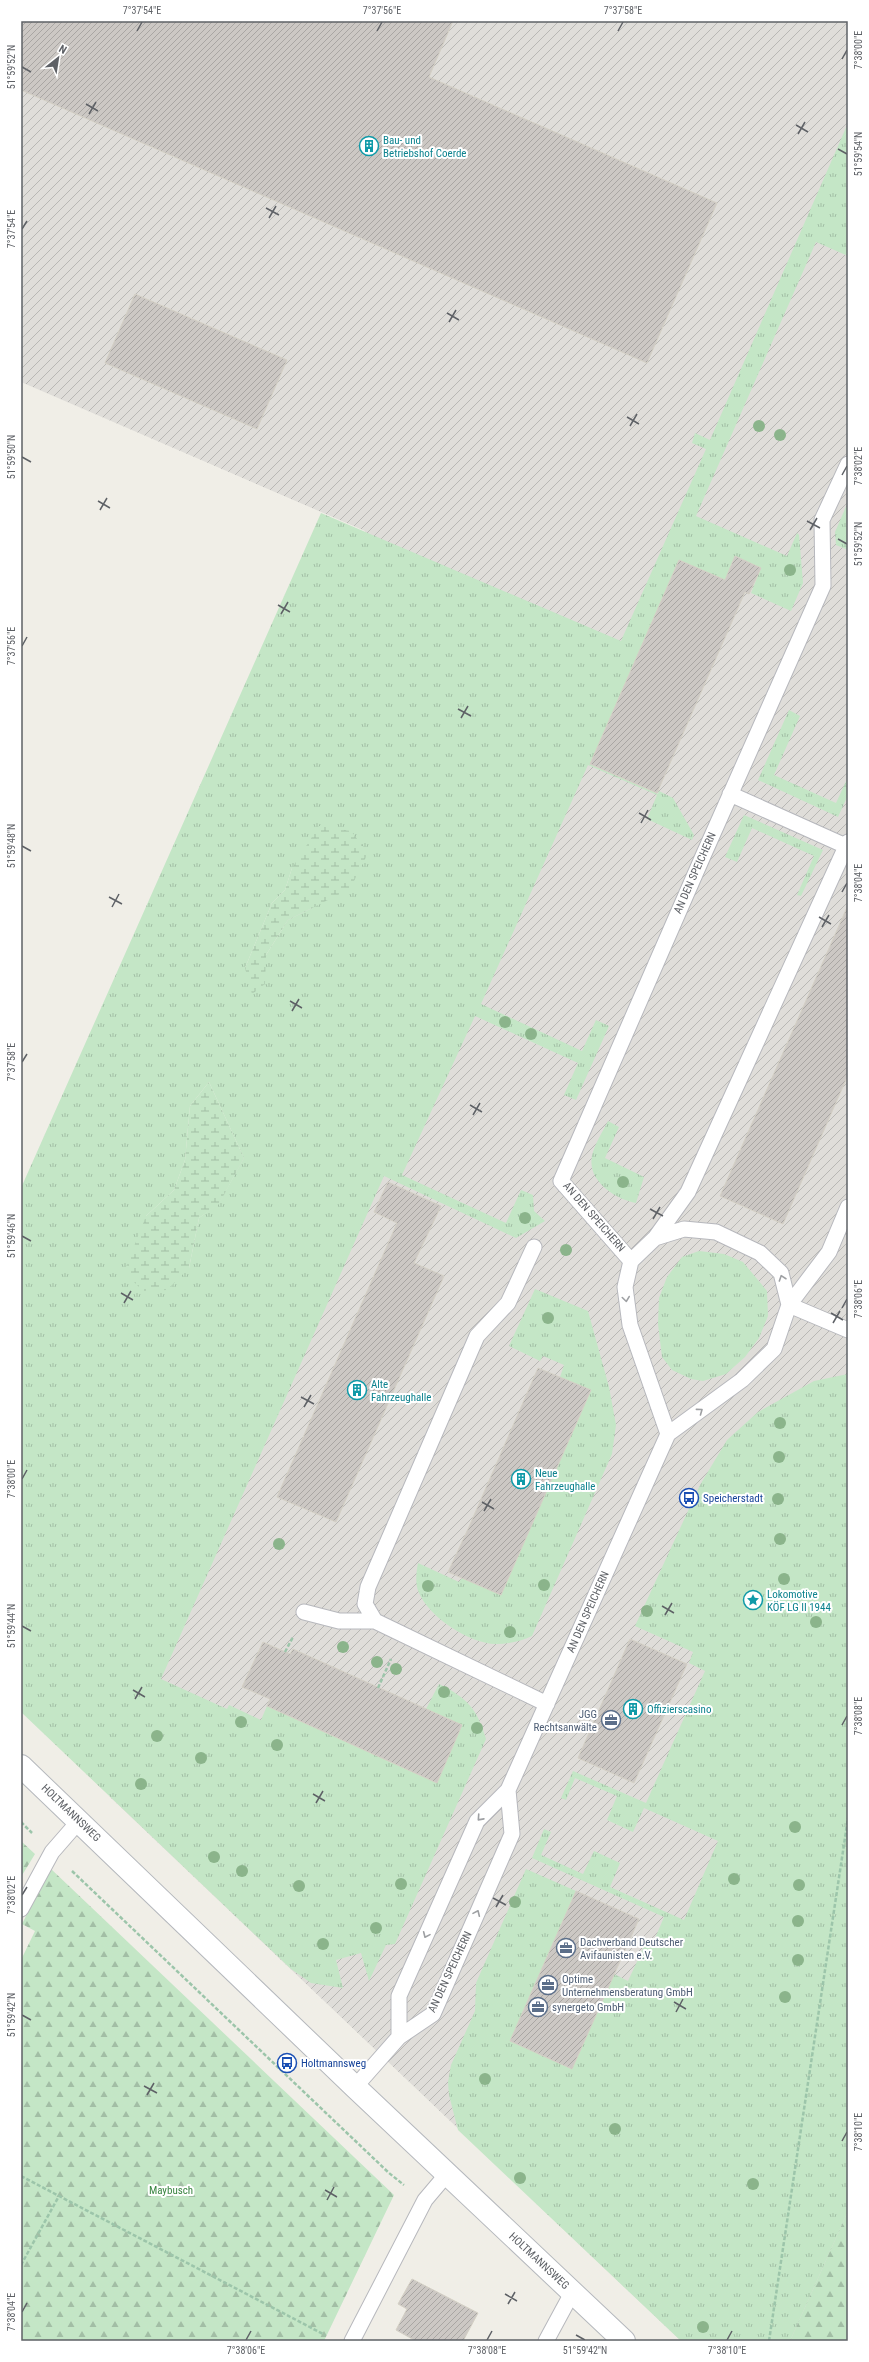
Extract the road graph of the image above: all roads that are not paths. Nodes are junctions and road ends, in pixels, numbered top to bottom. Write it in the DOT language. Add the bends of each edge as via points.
graph roads {
  1 [pos="848,464"];
  2 [pos="730,794"];
  3 [pos="847,845"];
  4 [pos="848,1207"];
  5 [pos="655,1238"];
  6 [pos="534,1247"];
  7 [pos="631,1261"];
  8 [pos="789,1306"];
  9 [pos="848,1330"];
  10 [pos="668,1434"];
  11 [pos="304,1612"];
  12 [pos="375,1621"];
  13 [pos="546,1704"];
  14 [pos="21,1766"];
  15 [pos="508,1790"];
  16 [pos="79,1821"];
  17 [pos="21,1909"];
  18 [pos="399,2037"];
  19 [pos="355,2087"];
  20 [pos="447,2174"];
  21 [pos="572,2293"];
  22 [pos="352,2341"];
  23 [pos="546,2341"];
  24 [pos="624,2341"];
  1 -- 2 [label="lane, AN DEN SPEICHERN" via="822,520 824,586"];
  2 -- 3 [label="lane"];
  2 -- 7 [label="lane, AN DEN SPEICHERN" via="561,1181"];
  3 -- 5 [label="lane, AN DEN SPEICHERN" via="688,1192"];
  4 -- 8 [label="lane, AN DEN SPEICHERN" via="829,1252"];
  5 -- 7 [label="lane, AN DEN SPEICHERN"];
  8 -- 5 [label="lane, AN DEN SPEICHERN, one-way" via="781,1273 760,1254 716,1232 684,1229"];
  6 -- 12 [label="lane" via="508,1303 477,1336 368,1587 365,1604"];
  7 -- 10 [label="lane, AN DEN SPEICHERN, one-way" via="624,1287 630,1325"];
  8 -- 9 [label="lane"];
  10 -- 8 [label="lane, AN DEN SPEICHERN, one-way" via="742,1380 774,1349"];
  10 -- 13 [label="lane, AN DEN SPEICHERN"];
  11 -- 12 [label="lane" via="340,1621"];
  12 -- 13 [label="lane"];
  13 -- 15 [label="lane, AN DEN SPEICHERN"];
  14 -- 16 [label="street, HOLTMANNSWEG"];
  15 -- 18 [label="lane, AN DEN SPEICHERN, one-way" via="477,1821 399,1996"];
  18 -- 15 [label="lane, AN DEN SPEICHERN, one-way" via="433,2014 512,1834"];
  16 -- 17 [label="lane" via="52,1852"];
  16 -- 19 [label="street, HOLTMANNSWEG"];
  18 -- 19 [label="lane"];
  19 -- 20 [label="street, HOLTMANNSWEG"];
  20 -- 21 [label="street, HOLTMANNSWEG"];
  20 -- 22 [label="lane" via="425,2200"];
  21 -- 23 [label="lane"];
  21 -- 24 [label="street, HOLTMANNSWEG"];
}
